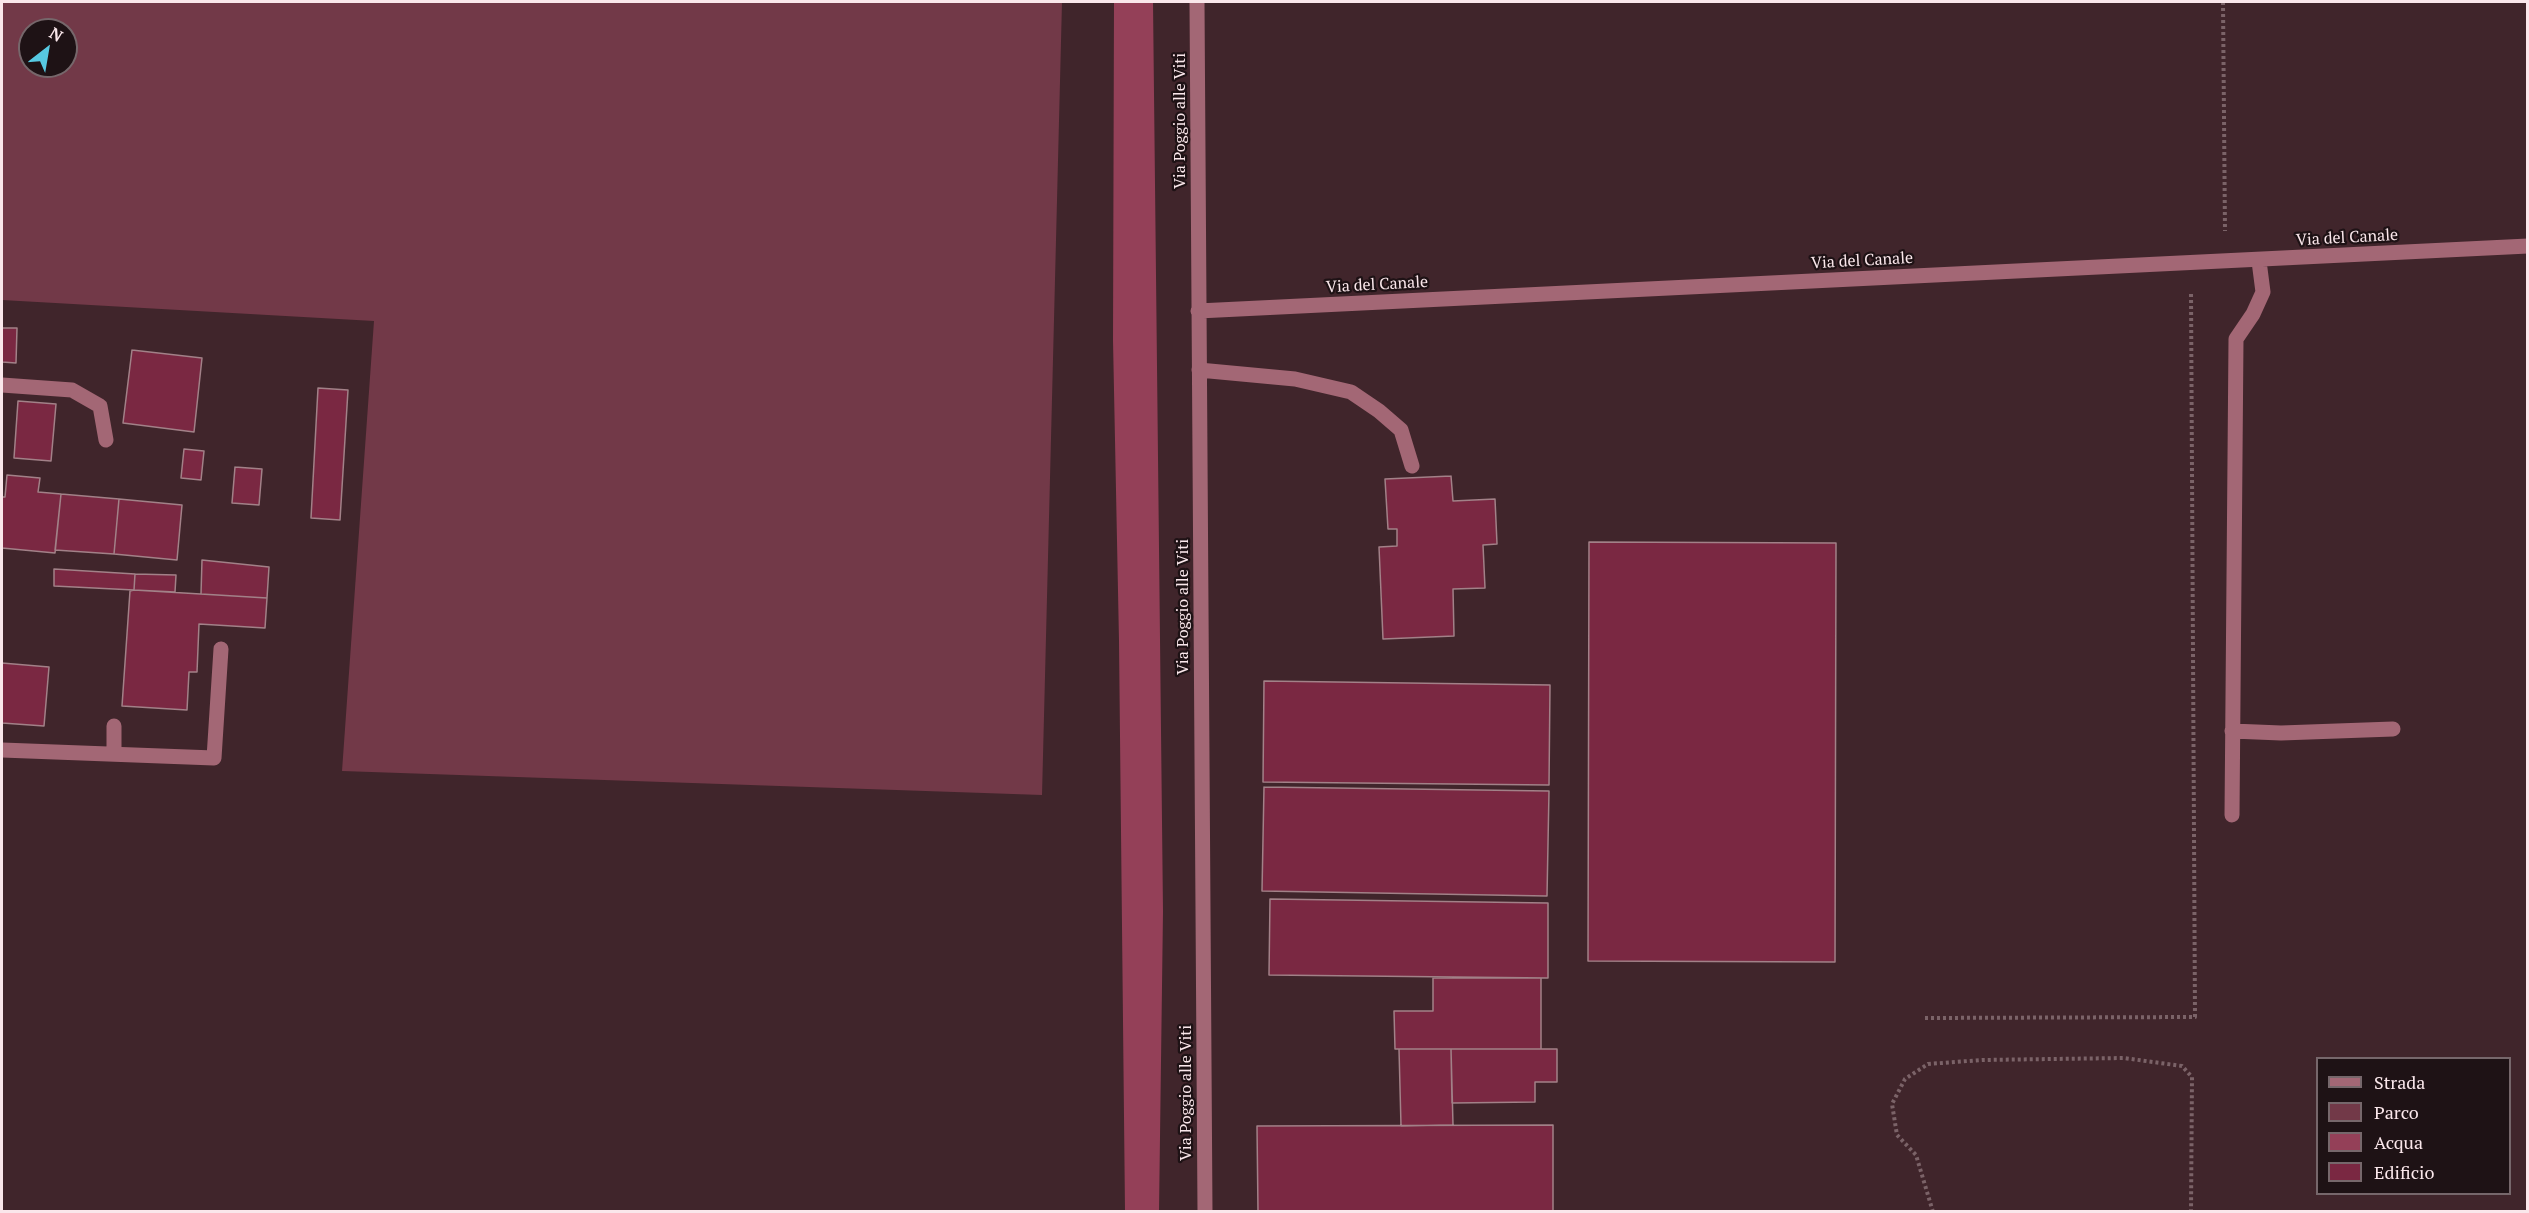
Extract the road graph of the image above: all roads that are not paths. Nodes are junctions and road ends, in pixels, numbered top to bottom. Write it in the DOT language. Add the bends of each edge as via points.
graph roads {
  1 [pos="1197,2"];
  2 [pos="2528,246"];
  3 [pos="2259,261"];
  4 [pos="1198,311"];
  5 [pos="1199,370"];
  6 [pos="2,385"];
  7 [pos="106,440"];
  8 [pos="1412,466"];
  9 [pos="220,649"];
  10 [pos="114,726"];
  11 [pos="2393,729"];
  12 [pos="2232,731"];
  13 [pos="2,750"];
  14 [pos="114,754"];
  15 [pos="2232,815"];
  16 [pos="1205,1212"];
  1 -- 4 [label="street, Via Poggio alle Viti"];
  2 -- 3 [label="street, Via del Canale"];
  3 -- 4 [label="street, Via del Canale"];
  3 -- 12 [label="street" via="2263,292 2236,339"];
  4 -- 5 [label="street, Via Poggio alle Viti"];
  5 -- 8 [label="street" via="1295,379 1351,392 1401,430"];
  5 -- 16 [label="street, Via Poggio alle Viti"];
  6 -- 7 [label="street" via="72,390 100,406"];
  9 -- 14 [label="street" via="214,758"];
  10 -- 14 [label="street"];
  11 -- 12 [label="street"];
  12 -- 15 [label="street"];
  13 -- 14 [label="street"];
}
